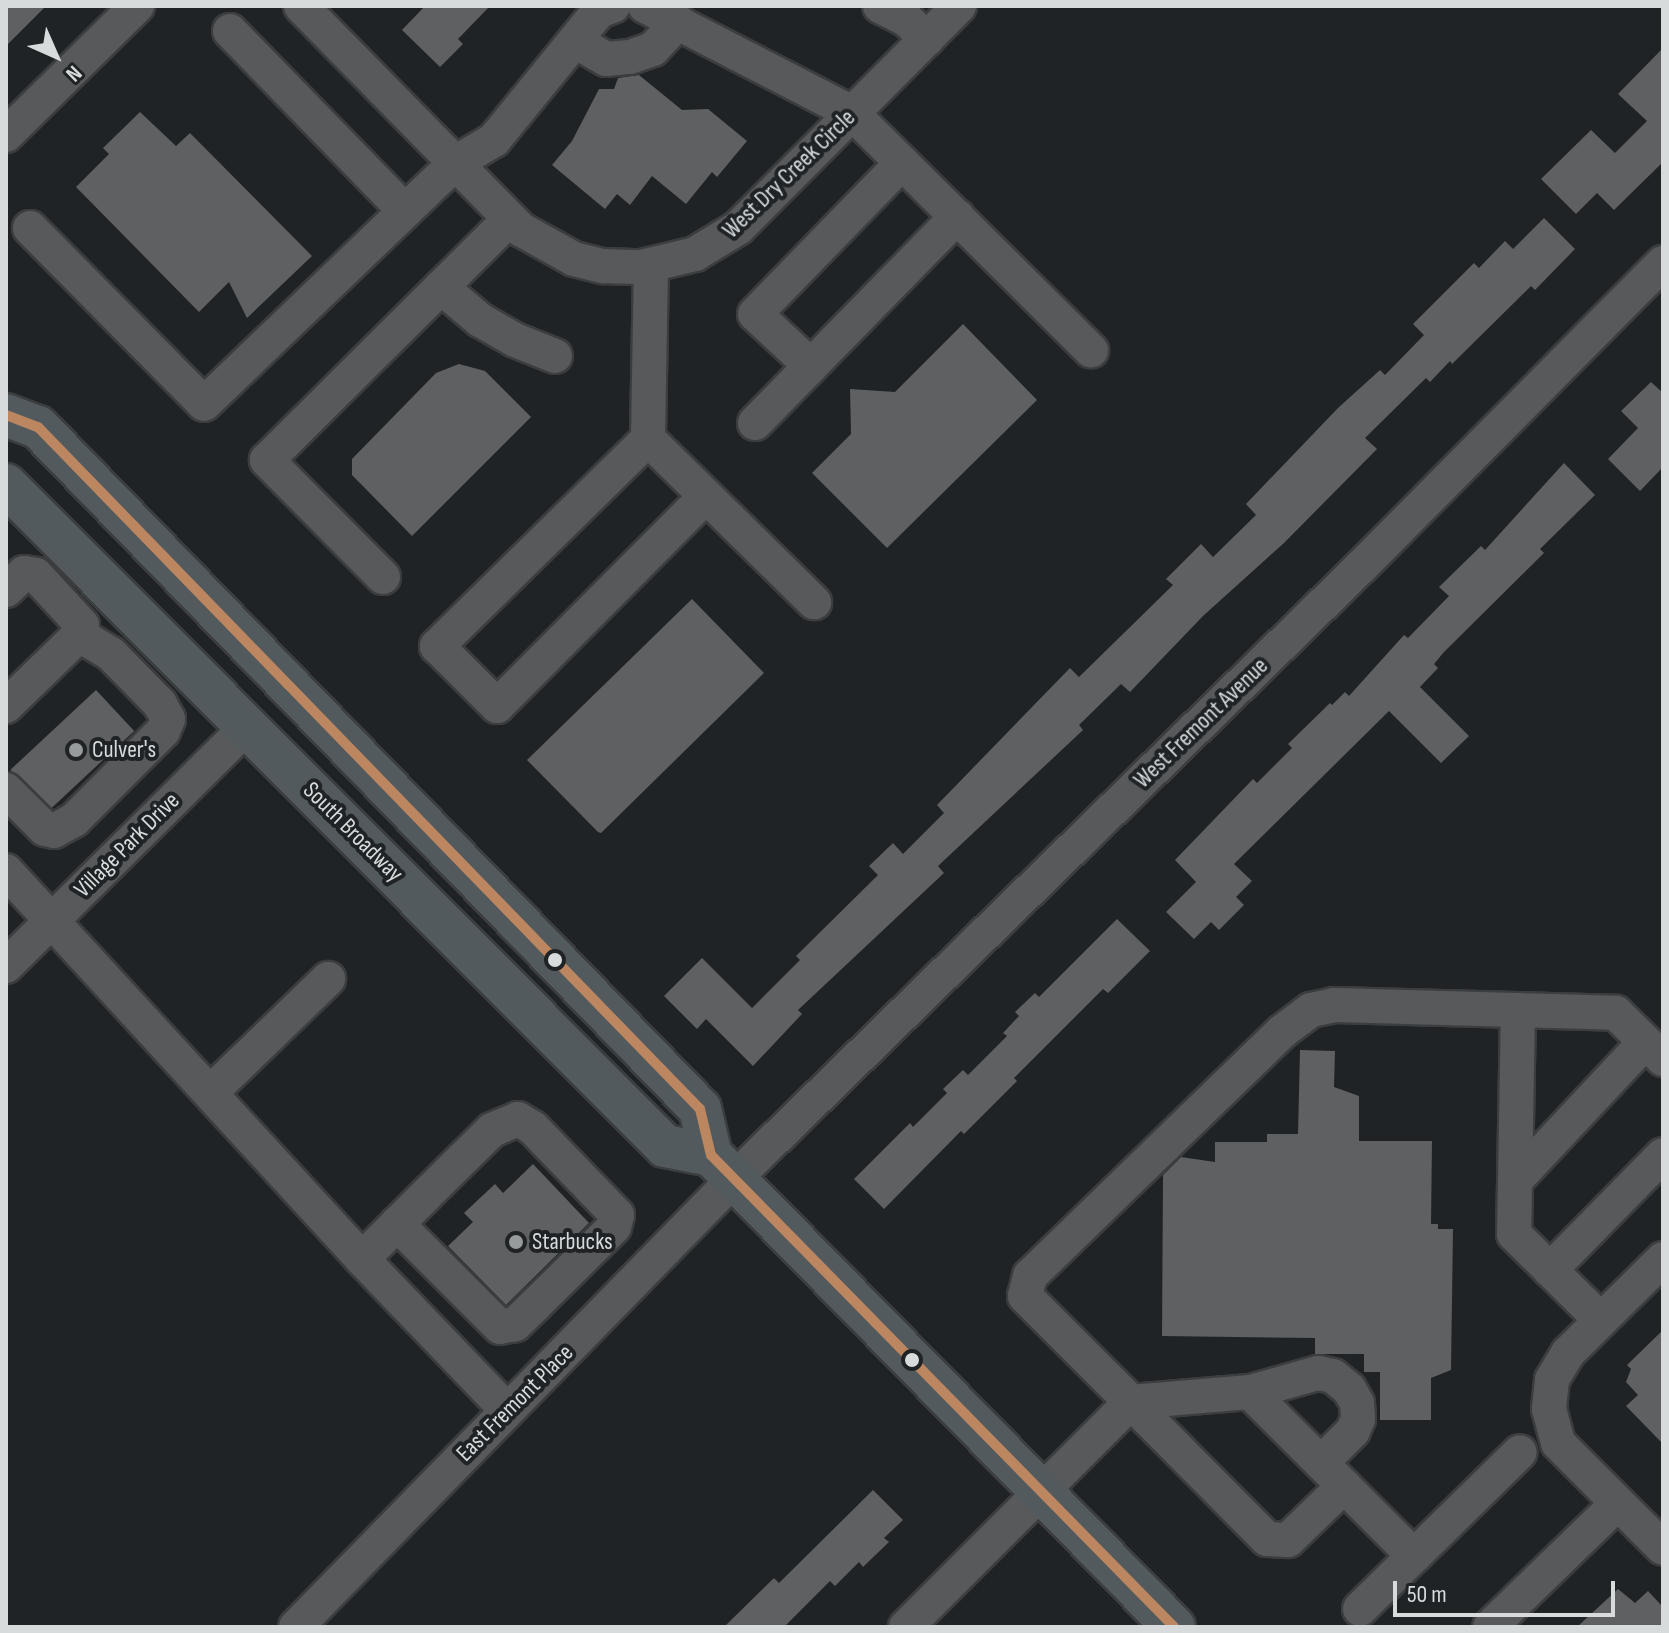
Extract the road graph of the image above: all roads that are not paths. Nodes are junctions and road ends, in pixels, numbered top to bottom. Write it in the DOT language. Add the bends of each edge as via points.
graph roads {
  1 [pos="137,6"];
  2 [pos="301,6"];
  3 [pos="613,6"];
  4 [pos="645,6"];
  5 [pos="880,6"];
  6 [pos="959,6"];
  7 [pos="678,22"];
  8 [pos="230,31"];
  9 [pos="927,39"];
  10 [pos="575,41"];
  11 [pos="852,113"];
  12 [pos="6,135"];
  13 [pos="455,163"];
  14 [pos="902,163"];
  15 [pos="405,211"];
  16 [pos="957,217"];
  17 [pos="510,219"];
  18 [pos="30,228"];
  19 [pos="1663,263"];
  20 [pos="651,265"];
  21 [pos="441,287"];
  22 [pos="1091,350"];
  23 [pos="555,356"];
  24 [pos="811,366"];
  25 [pos="6,415"];
  26 [pos="755,423"];
  27 [pos="648,439"];
  28 [pos="6,485"];
  29 [pos="706,496"];
  30 [pos="383,577"];
  31 [pos="6,590"];
  32 [pos="814,602"];
  33 [pos="79,635"];
  34 [pos="6,706"];
  35 [pos="248,726"];
  36 [pos="6,790"];
  37 [pos="6,871"];
  38 [pos="53,919"];
  39 [pos="6,966"];
  40 [pos="328,979"];
  41 [pos="1518,1010"];
  42 [pos="1654,1051"];
  43 [pos="211,1092"];
  44 [pos="1663,1155"];
  45 [pos="722,1167"];
  46 [pos="1515,1181"];
  47 [pos="397,1224"];
  48 [pos="362,1259"];
  49 [pos="1663,1259"];
  50 [pos="1550,1270"];
  51 [pos="1601,1320"];
  52 [pos="1250,1392"];
  53 [pos="1131,1402"];
  54 [pos="507,1410"];
  55 [pos="1520,1452"];
  56 [pos="1333,1475"];
  57 [pos="1041,1492"];
  58 [pos="1618,1503"];
  59 [pos="1663,1548"];
  60 [pos="1414,1556"];
  61 [pos="1360,1609"];
  62 [pos="296,1627"];
  63 [pos="906,1627"];
  64 [pos="1174,1627"];
  65 [pos="1490,1627"];
  1 -- 12 [label="street"];
  2 -- 13 [label="street, West Dry Creek Circle"];
  3 -- 10 [label="street" via="599,11"];
  4 -- 7 [label="street"];
  5 -- 9 [label="street" via="906,19"];
  6 -- 9 [label="street, West Dry Creek Circle"];
  7 -- 10 [label="street" via="653,49 630,57 606,59"];
  7 -- 11 [label="street"];
  8 -- 15 [label="street"];
  9 -- 11 [label="street, West Dry Creek Circle"];
  10 -- 13 [label="street" via="494,140"];
  11 -- 14 [label="street"];
  11 -- 20 [label="street, West Dry Creek Circle" via="738,228 695,254"];
  13 -- 15 [label="street"];
  13 -- 17 [label="street, West Dry Creek Circle"];
  14 -- 16 [label="street"];
  14 -- 24 [label="street" via="755,314"];
  15 -- 18 [label="street" via="204,404"];
  16 -- 22 [label="street"];
  16 -- 24 [label="street"];
  17 -- 20 [label="street, West Dry Creek Circle" via="574,259 603,266"];
  17 -- 21 [label="street"];
  19 -- 45 [label="street, West Fremont Avenue" via="1360,568"];
  20 -- 27 [label="street"];
  21 -- 23 [label="street" via="480,320"];
  21 -- 30 [label="street" via="267,460"];
  24 -- 26 [label="street"];
  25 -- 45 [label="main road" via="38,427 700,1109"];
  27 -- 29 [label="street"];
  27 -- 29 [label="street" via="437,646 497,706"];
  28 -- 35 [label="main road, South Broadway"];
  29 -- 32 [label="street"];
  31 -- 33 [label="street" via="24,573 36,575 82,625"];
  33 -- 34 [label="street"];
  33 -- 36 [label="street" via="111,654 160,704 168,719 163,731 74,820 54,831 45,829"];
  35 -- 38 [label="street, Village Park Drive"];
  35 -- 45 [label="main road, South Broadway" via="665,1146"];
  37 -- 38 [label="street"];
  38 -- 39 [label="street, Village Park Drive"];
  38 -- 43 [label="street"];
  40 -- 43 [label="street"];
  41 -- 42 [label="street" via="1616,1013"];
  41 -- 46 [label="street"];
  41 -- 53 [label="street" via="1334,1005 1311,1010 1030,1276 1025,1296"];
  42 -- 46 [label="street"];
  43 -- 48 [label="street"];
  44 -- 50 [label="street"];
  45 -- 54 [label="street, East Fremont Place"];
  45 -- 57 [label="main road"];
  46 -- 50 [label="street" via="1514,1234"];
  47 -- 47 [label="street" via="492,1130 518,1119 617,1215 614,1227 515,1324 500,1327"];
  47 -- 48 [label="street"];
  48 -- 54 [label="street"];
  49 -- 51 [label="street"];
  50 -- 51 [label="street"];
  51 -- 58 [label="street" via="1557,1367 1549,1409 1558,1443"];
  52 -- 53 [label="street"];
  52 -- 56 [label="street"];
  52 -- 56 [label="street" via="1318,1373 1333,1376 1349,1389 1358,1419"];
  53 -- 56 [label="street" via="1267,1539 1288,1540"];
  53 -- 57 [label="street"];
  54 -- 62 [label="street, East Fremont Place"];
  55 -- 60 [label="street"];
  56 -- 60 [label="street"];
  57 -- 63 [label="street"];
  57 -- 64 [label="main road"];
  58 -- 59 [label="street"];
  58 -- 65 [label="street"];
  60 -- 61 [label="street"];
}
